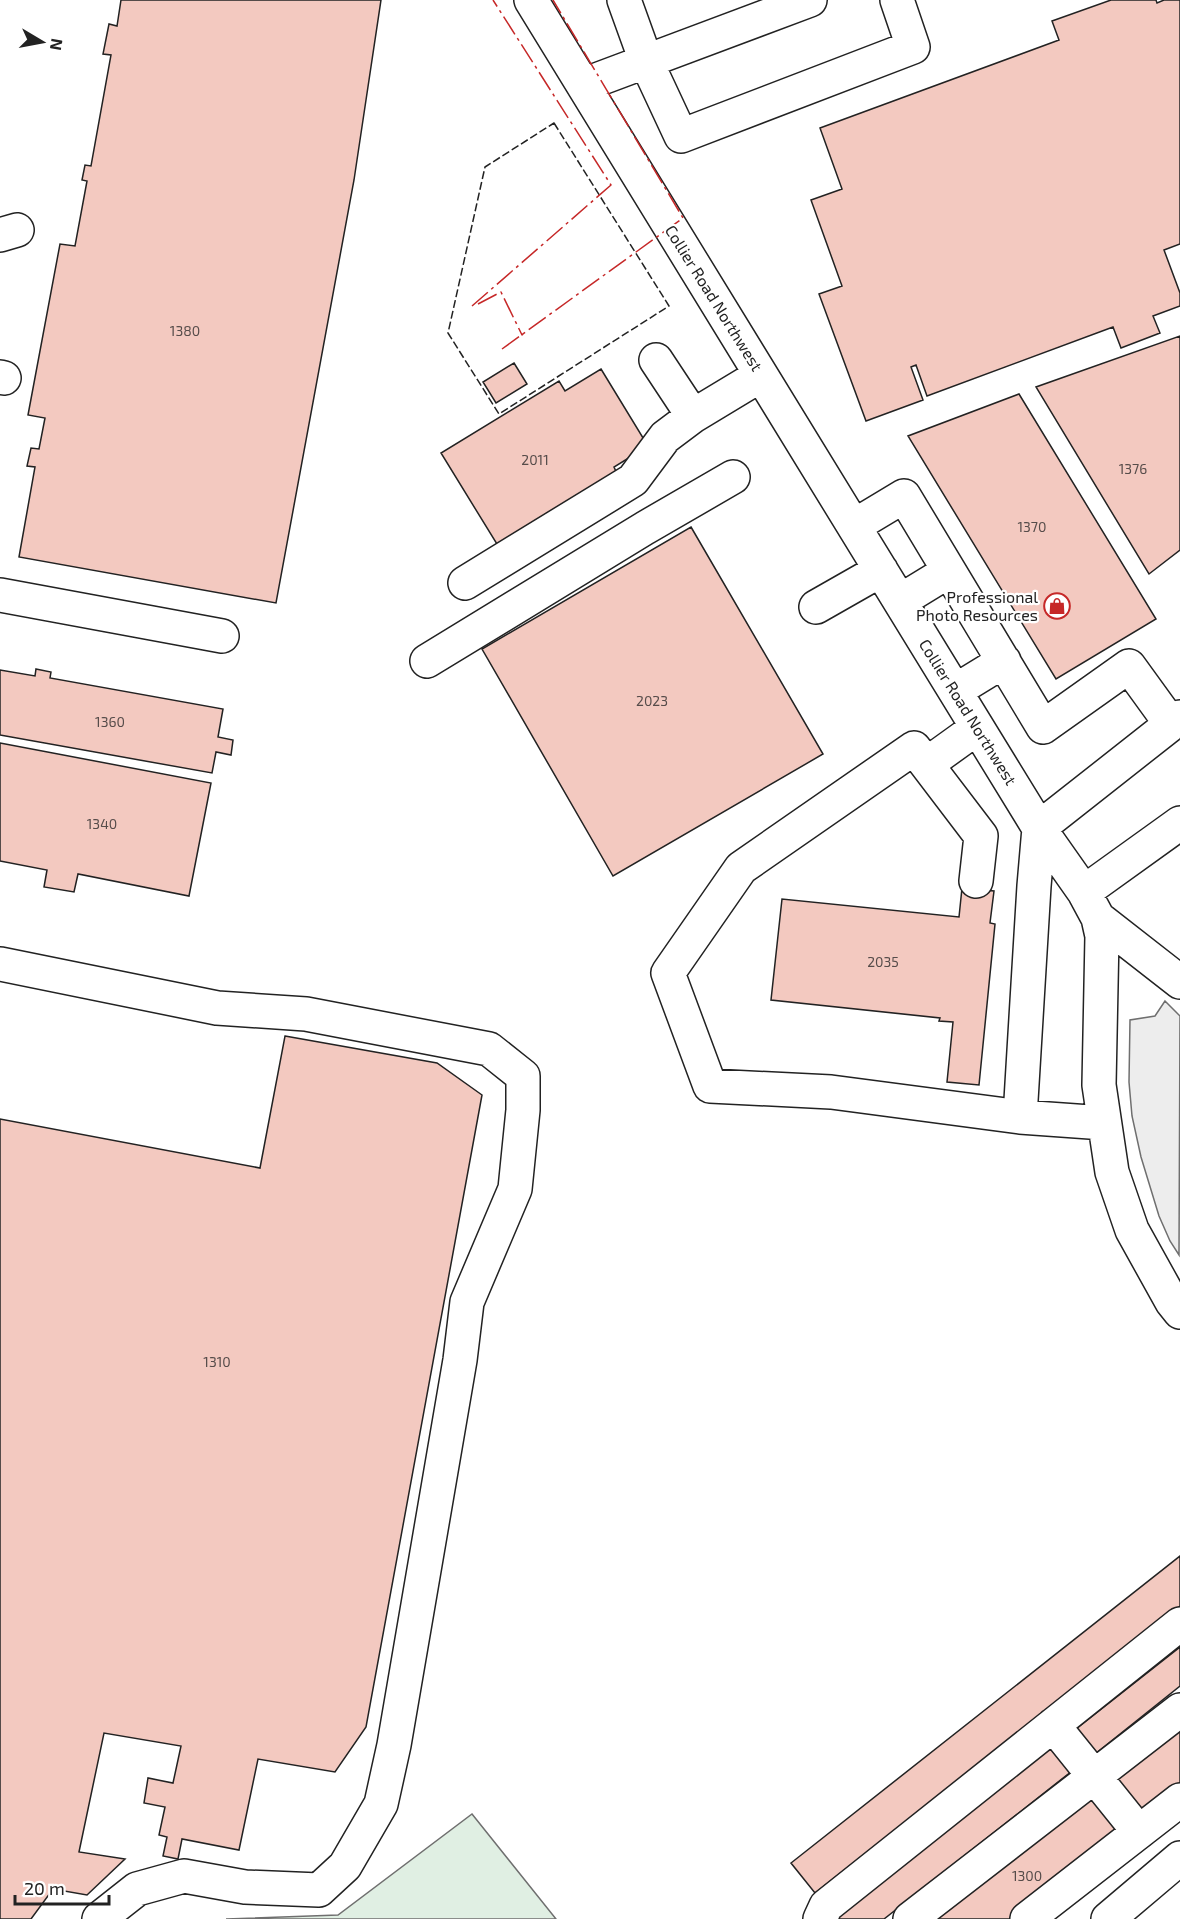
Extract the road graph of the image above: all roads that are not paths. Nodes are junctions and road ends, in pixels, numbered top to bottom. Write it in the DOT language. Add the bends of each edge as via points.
graph roads {
  1 [pos="531,0"];
  2 [pos="624,0"];
  3 [pos="810,0"];
  4 [pos="897,0"];
  5 [pos="646,61"];
  6 [pos="583,85"];
  7 [pos="656,360"];
  8 [pos="761,375"];
  9 [pos="693,416"];
  10 [pos="733,477"];
  11 [pos="854,526"];
  12 [pos="881,570"];
  13 [pos="949,571"];
  14 [pos="465,583"];
  15 [pos="0,595"];
  16 [pos="900,601"];
  17 [pos="816,606"];
  18 [pos="222,636"];
  19 [pos="427,661"];
  20 [pos="1004,661"];
  21 [pos="955,691"];
  22 [pos="1175,721"];
  23 [pos="977,728"];
  24 [pos="927,764"];
  25 [pos="1180,823"];
  26 [pos="1039,828"];
  27 [pos="976,881"];
  28 [pos="1091,905"];
  29 [pos="0,964"];
  30 [pos="1180,982"];
  31 [pos="1020,1117"];
  32 [pos="1104,1123"];
  33 [pos="1180,1312"];
  34 [pos="1180,1624"];
  35 [pos="1180,1710"];
  36 [pos="1053,1725"];
  37 [pos="1094,1776"];
  38 [pos="1180,1800"];
  39 [pos="1139,1832"];
  40 [pos="1180,1858"];
  41 [pos="99,1919"];
  42 [pos="820,1919"];
  43 [pos="910,1919"];
  44 [pos="1027,1919"];
  45 [pos="1108,1919"];
  1 -- 6 [label="street, Collier Road Northwest"];
  2 -- 5 [label="street"];
  3 -- 5 [label="street"];
  4 -- 5 [label="street" via="913,46 681,136"];
  5 -- 6 [label="street"];
  6 -- 8 [label="street, Collier Road Northwest"];
  7 -- 9 [label="street"];
  8 -- 9 [label="street"];
  8 -- 11 [label="street, Collier Road Northwest"];
  9 -- 14 [label="street" via="665,437 633,480"];
  10 -- 19 [label="street"];
  11 -- 12 [label="street, Collier Road Northwest"];
  11 -- 13 [label="street" via="904,496"];
  12 -- 16 [label="street, Collier Road Northwest"];
  12 -- 17 [label="street"];
  13 -- 16 [label="street"];
  13 -- 20 [label="street"];
  15 -- 18 [label="street"];
  16 -- 21 [label="street, Collier Road Northwest"];
  20 -- 21 [label="street"];
  20 -- 22 [label="street" via="1043,727 1129,666"];
  21 -- 23 [label="street, Collier Road Northwest"];
  22 -- 26 [label="street"];
  23 -- 24 [label="street"];
  23 -- 26 [label="street, Collier Road Northwest"];
  24 -- 27 [label="street" via="981,836"];
  24 -- 31 [label="street" via="914,748 741,868 668,973 710,1086 831,1092"];
  25 -- 28 [label="street"];
  26 -- 28 [label="street, Collier Road Northwest"];
  26 -- 31 [label="street"];
  28 -- 30 [label="street"];
  28 -- 32 [label="street, Collier Road Northwest" via="1102,936 1099,1085"];
  29 -- 41 [label="street" via="217,1008 306,1014 489,1050 523,1076 515,1189 467,1302 381,1804 345,1866 319,1890 245,1887 184,1876 137,1889"];
  31 -- 32 [label="street"];
  32 -- 33 [label="street, Collier Road Northwest" via="1112,1172 1132,1230"];
  34 -- 36 [label="street"];
  35 -- 37 [label="street"];
  36 -- 37 [label="street"];
  36 -- 42 [label="street" via="826,1906"];
  37 -- 39 [label="street"];
  37 -- 43 [label="street"];
  38 -- 39 [label="street"];
  39 -- 44 [label="street"];
  40 -- 45 [label="street"];
}
